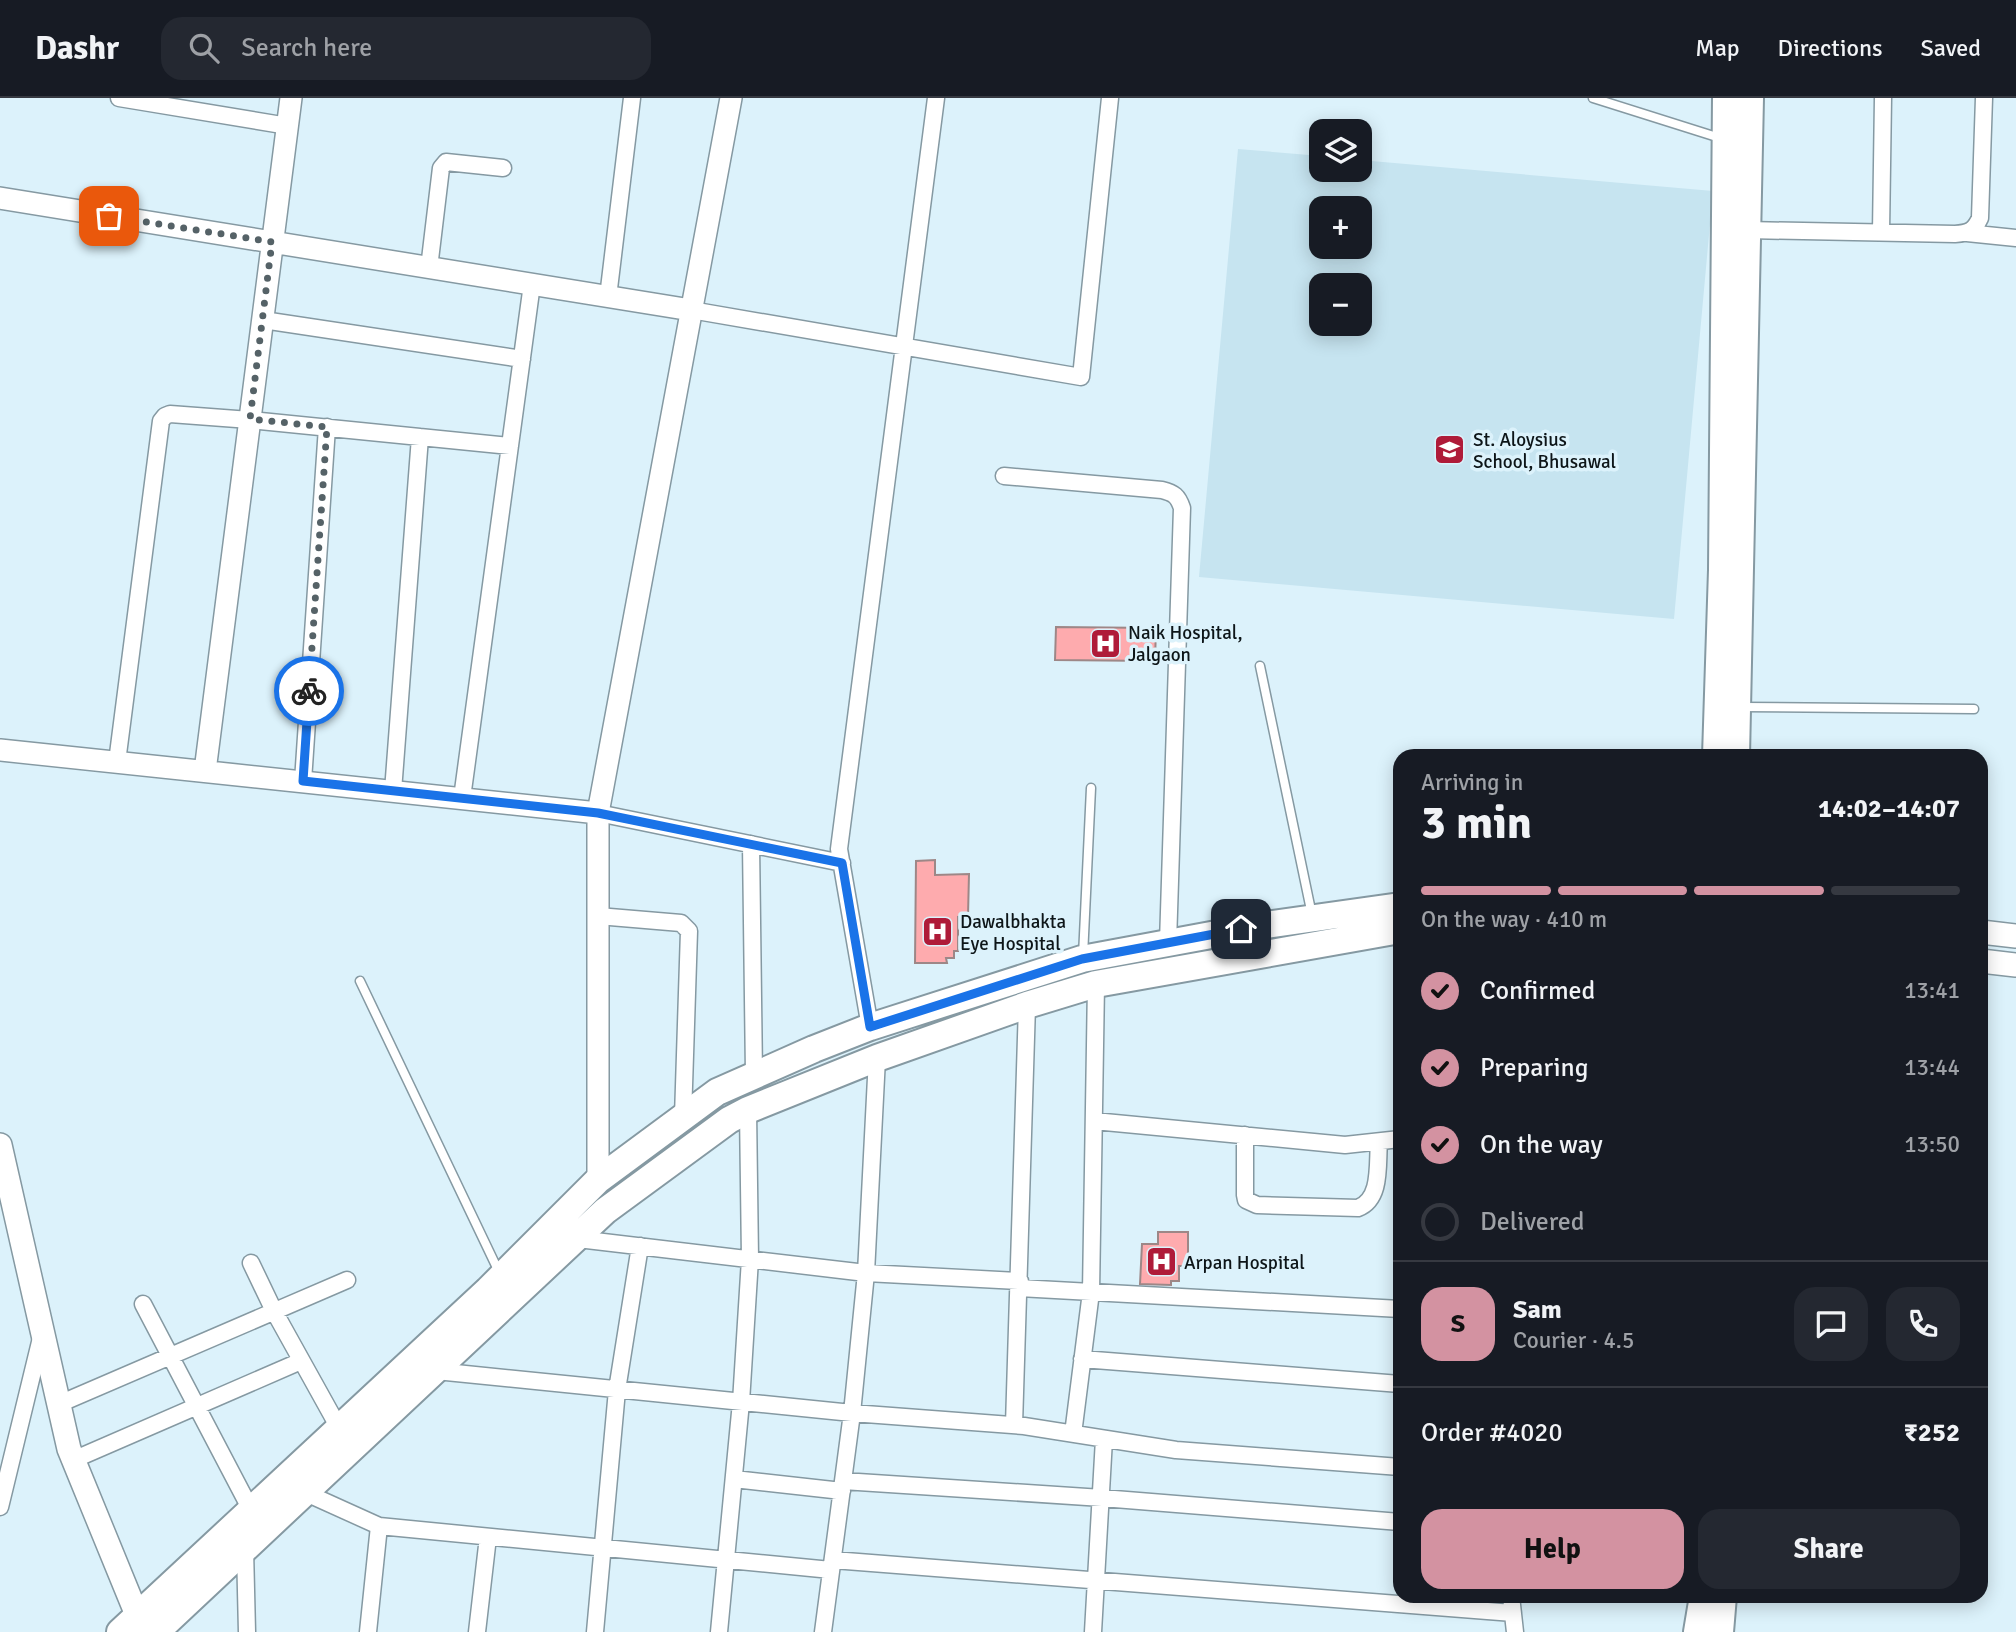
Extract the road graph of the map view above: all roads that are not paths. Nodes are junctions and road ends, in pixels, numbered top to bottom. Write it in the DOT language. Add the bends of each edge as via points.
graph roads {
  1 [pos="120,98"];
  2 [pos="291,98"];
  3 [pos="632,98"];
  4 [pos="731,98"];
  5 [pos="936,98"];
  6 [pos="1110,98"];
  7 [pos="1593,98"];
  8 [pos="1726,98"];
  9 [pos="1750,98"];
  10 [pos="1883,98"];
  11 [pos="1984,98"];
  12 [pos="288,126"];
  13 [pos="1726,140"];
  14 [pos="503,168"];
  15 [pos="0,198"];
  16 [pos="1747,230"];
  17 [pos="1881,232"];
  18 [pos="1967,233"];
  19 [pos="2016,238"];
  20 [pos="272,242"];
  21 [pos="429,268"];
  22 [pos="532,284"];
  23 [pos="608,297"];
  24 [pos="691,310"];
  25 [pos="263,320"];
  26 [pos="904,346"];
  27 [pos="522,359"];
  28 [pos="250,419"];
  29 [pos="327,427"];
  30 [pos="420,437"];
  31 [pos="510,446"];
  32 [pos="1004,476"];
  33 [pos="1260,666"];
  34 [pos="1737,707"];
  35 [pos="1974,709"];
  36 [pos="1716,749"];
  37 [pos="1736,749"];
  38 [pos="0,750"];
  39 [pos="117,762"];
  40 [pos="205,771"];
  41 [pos="303,781"];
  42 [pos="1091,788"];
  43 [pos="393,791"];
  44 [pos="462,798"];
  45 [pos="598,813"];
  46 [pos="751,844"];
  47 [pos="842,863"];
  48 [pos="1393,907"];
  49 [pos="598,916"];
  50 [pos="1312,918"];
  51 [pos="1393,931"];
  52 [pos="1988,933"];
  53 [pos="2016,936"];
  54 [pos="1168,943"];
  55 [pos="2016,950"];
  56 [pos="1082,959"];
  57 [pos="1988,962"];
  58 [pos="2016,965"];
  59 [pos="360,981"];
  60 [pos="1096,984"];
  61 [pos="1027,1005"];
  62 [pos="870,1027"];
  63 [pos="877,1058"];
  64 [pos="754,1075"];
  65 [pos="748,1110"];
  66 [pos="683,1117"];
  67 [pos="1094,1121"];
  68 [pos="1245,1135"];
  69 [pos="1393,1140"];
  70 [pos="1379,1142"];
  71 [pos="0,1145"];
  72 [pos="598,1180"];
  73 [pos="578,1239"];
  74 [pos="640,1246"];
  75 [pos="750,1259"];
  76 [pos="251,1263"];
  77 [pos="866,1273"];
  78 [pos="501,1277"];
  79 [pos="347,1280"];
  80 [pos="1019,1284"];
  81 [pos="1091,1292"];
  82 [pos="143,1304"];
  83 [pos="1393,1308"];
  84 [pos="274,1311"];
  85 [pos="42,1332"];
  86 [pos="170,1356"];
  87 [pos="1082,1359"];
  88 [pos="301,1361"];
  89 [pos="436,1371"];
  90 [pos="1393,1383"];
  91 [pos="617,1390"];
  92 [pos="741,1402"];
  93 [pos="59,1404"];
  94 [pos="197,1406"];
  95 [pos="852,1413"];
  96 [pos="1014,1425"];
  97 [pos="339,1428"];
  98 [pos="1073,1434"];
  99 [pos="1104,1439"];
  100 [pos="74,1460"];
  101 [pos="1393,1466"];
  102 [pos="734,1479"];
  103 [pos="842,1486"];
  104 [pos="306,1493"];
  105 [pos="1102,1498"];
  106 [pos="0,1507"];
  107 [pos="251,1510"];
  108 [pos="1393,1521"];
  109 [pos="379,1526"];
  110 [pos="488,1536"];
  111 [pos="601,1548"];
  112 [pos="245,1549"];
  113 [pos="727,1560"];
  114 [pos="832,1565"];
  115 [pos="1096,1580"];
  116 [pos="1512,1603"];
  117 [pos="1702,1603"];
  118 [pos="1722,1603"];
  119 [pos="1513,1613"];
  120 [pos="139,1628"];
  121 [pos="247,1632"];
  122 [pos="368,1632"];
  123 [pos="477,1632"];
  124 [pos="595,1632"];
  125 [pos="719,1632"];
  126 [pos="823,1632"];
  127 [pos="1093,1632"];
  128 [pos="1515,1632"];
  129 [pos="1697,1632"];
  130 [pos="1720,1632"];
  1 -- 12 [label="street"];
  2 -- 12 [label="street"];
  3 -- 23 [label="street"];
  4 -- 24 [label="street"];
  5 -- 26 [label="street"];
  6 -- 26 [label="street" via="1081,377"];
  7 -- 13 [label="lane"];
  8 -- 13 [label="main road"];
  9 -- 16 [label="main road"];
  10 -- 17 [label="street"];
  11 -- 18 [label="street" via="1980,218"];
  12 -- 20 [label="street"];
  13 -- 36 [label="main road"];
  14 -- 21 [label="street" via="446,162 440,168"];
  15 -- 20 [label="street"];
  16 -- 17 [label="street"];
  16 -- 34 [label="main road"];
  17 -- 18 [label="street"];
  18 -- 19 [label="street"];
  20 -- 21 [label="street"];
  20 -- 25 [label="street"];
  21 -- 22 [label="street"];
  22 -- 23 [label="street"];
  22 -- 27 [label="street"];
  23 -- 24 [label="street"];
  24 -- 26 [label="street"];
  24 -- 45 [label="street"];
  25 -- 27 [label="street"];
  25 -- 28 [label="street"];
  26 -- 47 [label="street" via="839,849"];
  27 -- 31 [label="street"];
  28 -- 29 [label="street"];
  28 -- 39 [label="street" via="170,414 161,421"];
  28 -- 40 [label="street"];
  29 -- 30 [label="street"];
  29 -- 41 [label="street"];
  30 -- 31 [label="street"];
  30 -- 43 [label="street"];
  31 -- 44 [label="street"];
  32 -- 54 [label="street" via="1162,490 1179,498"];
  33 -- 50 [label="lane"];
  34 -- 35 [label="lane"];
  34 -- 37 [label="main road"];
  38 -- 39 [label="street"];
  39 -- 40 [label="street"];
  40 -- 41 [label="street"];
  41 -- 43 [label="street"];
  42 -- 56 [label="lane"];
  43 -- 44 [label="street"];
  44 -- 45 [label="street"];
  45 -- 46 [label="street"];
  45 -- 49 [label="street"];
  46 -- 47 [label="street"];
  46 -- 64 [label="street"];
  47 -- 62 [label="street"];
  48 -- 50 [label="main road"];
  49 -- 66 [label="street" via="681,923 689,931"];
  49 -- 72 [label="street"];
  50 -- 54 [label="main road"];
  51 -- 60 [label="main road"];
  52 -- 53 [label="main road"];
  54 -- 56 [label="main road"];
  55 -- 58 [label="main road"];
  56 -- 62 [label="main road"];
  57 -- 58 [label="main road"];
  59 -- 78 [label="lane"];
  60 -- 61 [label="main road"];
  60 -- 67 [label="street"];
  61 -- 63 [label="main road"];
  61 -- 80 [label="street"];
  62 -- 64 [label="main road"];
  63 -- 65 [label="main road"];
  63 -- 77 [label="street"];
  64 -- 66 [label="main road" via="717,1092"];
  65 -- 73 [label="main road" via="605,1212"];
  65 -- 75 [label="street"];
  66 -- 72 [label="main road"];
  67 -- 68 [label="street"];
  67 -- 81 [label="street"];
  68 -- 70 [label="street" via="1345,1145"];
  68 -- 70 [label="street" via="1245,1195 1257,1205 1366,1205 1375,1192"];
  69 -- 70 [label="street"];
  71 -- 85 [label="main road"];
  72 -- 78 [label="main road"];
  73 -- 74 [label="street"];
  73 -- 89 [label="main road"];
  74 -- 75 [label="street"];
  74 -- 91 [label="street"];
  75 -- 77 [label="street"];
  75 -- 92 [label="street"];
  76 -- 84 [label="street"];
  77 -- 80 [label="street"];
  77 -- 95 [label="street"];
  78 -- 97 [label="main road"];
  79 -- 84 [label="street"];
  80 -- 81 [label="street"];
  80 -- 96 [label="street"];
  81 -- 83 [label="street"];
  81 -- 87 [label="street"];
  82 -- 86 [label="street"];
  84 -- 86 [label="street"];
  84 -- 88 [label="street"];
  85 -- 93 [label="main road"];
  85 -- 106 [label="street"];
  86 -- 93 [label="street"];
  86 -- 94 [label="street"];
  87 -- 90 [label="street"];
  87 -- 98 [label="street"];
  88 -- 94 [label="street"];
  88 -- 97 [label="street"];
  89 -- 91 [label="street"];
  89 -- 104 [label="main road"];
  91 -- 92 [label="street"];
  91 -- 111 [label="street"];
  92 -- 95 [label="street"];
  92 -- 102 [label="street"];
  93 -- 100 [label="main road"];
  94 -- 100 [label="street"];
  94 -- 107 [label="street"];
  95 -- 96 [label="street"];
  95 -- 103 [label="street"];
  96 -- 98 [label="street"];
  97 -- 107 [label="main road"];
  98 -- 99 [label="street"];
  99 -- 101 [label="street" via="1176,1450"];
  99 -- 105 [label="street"];
  100 -- 120 [label="main road"];
  102 -- 103 [label="street"];
  102 -- 113 [label="street"];
  103 -- 105 [label="street"];
  103 -- 114 [label="street"];
  104 -- 109 [label="street"];
  104 -- 112 [label="main road"];
  105 -- 108 [label="street"];
  105 -- 115 [label="street"];
  107 -- 120 [label="main road"];
  109 -- 110 [label="street"];
  109 -- 122 [label="street"];
  110 -- 111 [label="street"];
  110 -- 123 [label="street"];
  111 -- 113 [label="street"];
  111 -- 124 [label="street"];
  112 -- 120 [label="main road"];
  112 -- 121 [label="street"];
  113 -- 114 [label="street"];
  113 -- 125 [label="street"];
  114 -- 115 [label="street"];
  114 -- 126 [label="street"];
  115 -- 119 [label="street"];
  115 -- 127 [label="street"];
  116 -- 119 [label="street"];
  117 -- 129 [label="main road"];
  118 -- 130 [label="main road"];
  119 -- 128 [label="street"];
}
